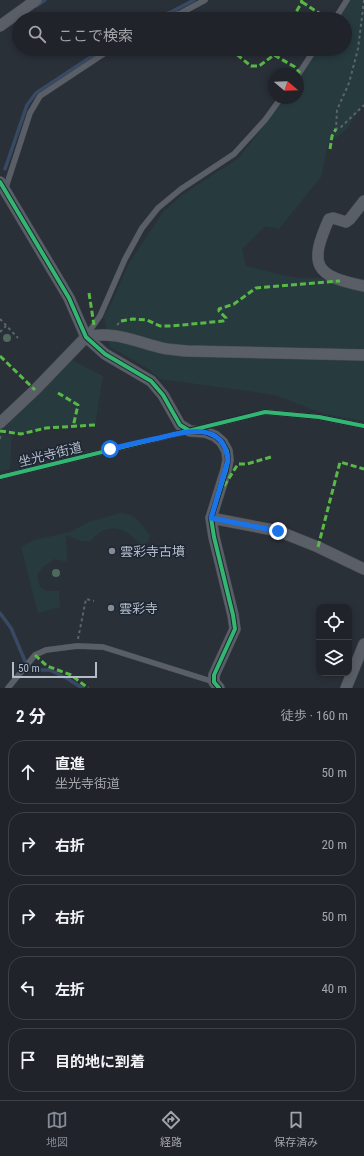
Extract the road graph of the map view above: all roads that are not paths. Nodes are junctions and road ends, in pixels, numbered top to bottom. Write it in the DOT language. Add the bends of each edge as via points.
graph roads {
  1 [pos="36,0"];
  2 [pos="205,0"];
  3 [pos="346,0"];
  4 [pos="19,12"];
  5 [pos="183,12"];
  6 [pos="339,12"];
  7 [pos="12,17"];
  8 [pos="0,26"];
  9 [pos="100,56"];
  10 [pos="310,56"];
  11 [pos="303,68"];
  12 [pos="277,104"];
  13 [pos="2,186"];
  14 [pos="364,201"];
  15 [pos="364,286"];
  16 [pos="86,336"];
  17 [pos="364,355"];
  18 [pos="364,426"];
  19 [pos="0,427"];
  20 [pos="190,430"];
  21 [pos="0,477"];
  22 [pos="211,518"];
  23 [pos="364,569"];
  24 [pos="364,644"];
  25 [pos="217,685"];
  26 [pos="8,688"];
  27 [pos="346,688"];
  1 -- 4 [label="street"];
  2 -- 5 [label="lane"];
  3 -- 6 [label="lane"];
  7 -- 8 [label="street"];
  9 -- 13 [label="lane" via="40,96 30,113"];
  10 -- 11 [label="lane"];
  12 -- 16 [label="lane" via="234,154 181,189 158,208 142,228 100,316"];
  13 -- 16 [label="street" via="70,298"];
  14 -- 15 [label="street" via="346,222 329,219 317,253 317,260 325,273 340,281"];
  16 -- 17 [label="street" via="97,334 122,337 164,349 188,351"];
  16 -- 19 [label="street"];
  16 -- 20 [label="street" via="105,354 151,381 163,394 180,425"];
  18 -- 20 [label="lane, 坐光寺街道" via="319,417 264,412"];
  20 -- 21 [label="lane, 坐光寺街道"];
  20 -- 22 [label="street" via="215,436 227,451 226,470"];
  22 -- 23 [label="street" via="278,531"];
  22 -- 25 [label="street" via="235,629 214,675"];
  24 -- 27 [label="street"];
  25 -- 26 [label="lane" via="103,646 76,646 46,650 35,655"];
}
